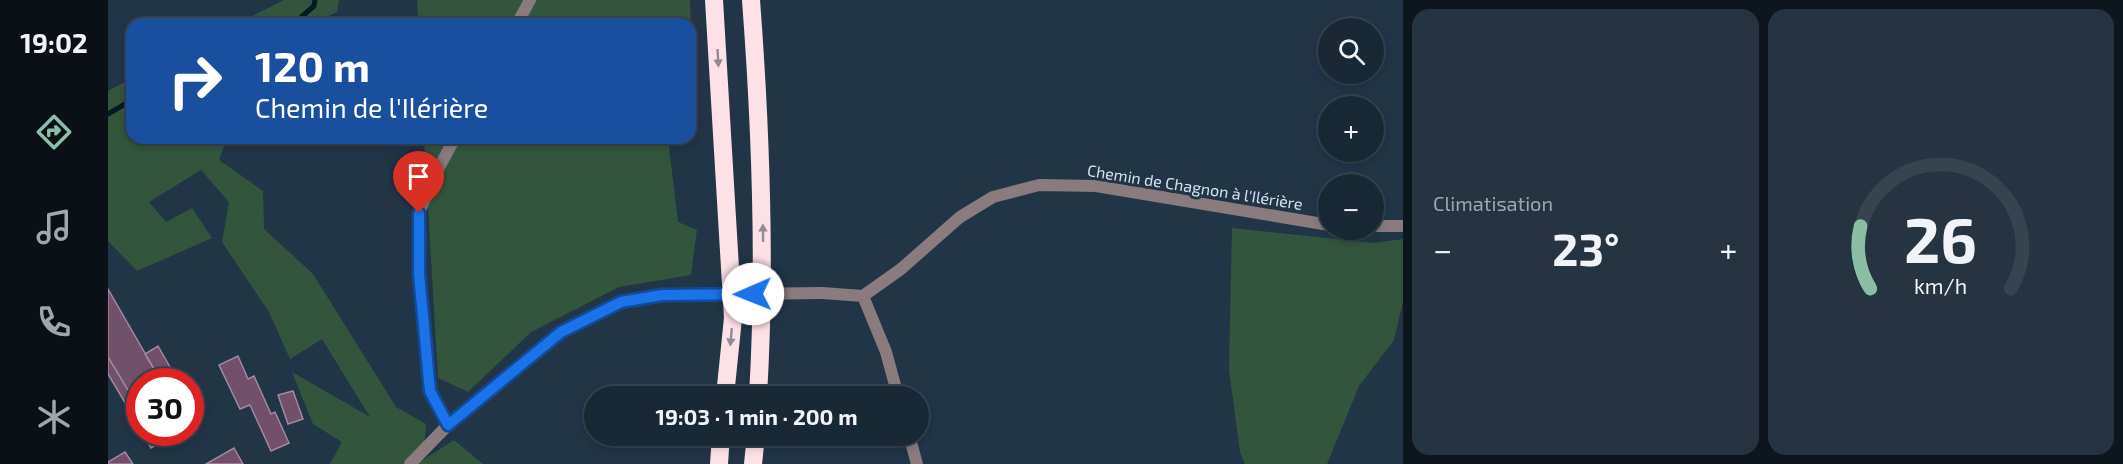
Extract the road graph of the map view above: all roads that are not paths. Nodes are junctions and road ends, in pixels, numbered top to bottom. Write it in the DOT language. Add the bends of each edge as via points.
graph roads {
  1 [pos="530,0"];
  2 [pos="714,0"];
  3 [pos="751,0"];
  4 [pos="520,18"];
  5 [pos="452,144"];
  6 [pos="1318,223"];
  7 [pos="1384,226"];
  8 [pos="1403,226"];
  9 [pos="862,296"];
  10 [pos="726,386"];
  11 [pos="759,386"];
  12 [pos="895,386"];
  13 [pos="448,425"];
  14 [pos="721,446"];
  15 [pos="755,446"];
  16 [pos="912,446"];
  17 [pos="410,464"];
  18 [pos="719,464"];
  19 [pos="753,464"];
  20 [pos="917,464"];
  1 -- 4 [label="street"];
  2 -- 10 [label="highway, one-way" via="733,318"];
  11 -- 3 [label="highway, one-way" via="764,246"];
  5 -- 13 [label="street" via="419,213 419,274 430,391"];
  6 -- 9 [label="street, Chemin de Chagnon à l'Ilérière" via="1096,186 1039,185 993,198 960,217 901,269"];
  7 -- 8 [label="street"];
  9 -- 12 [label="street"];
  9 -- 13 [label="street, bridge" via="662,295 621,302 561,332"];
  13 -- 17 [label="street"];
  14 -- 18 [label="highway"];
  15 -- 19 [label="highway"];
  16 -- 20 [label="street"];
}
